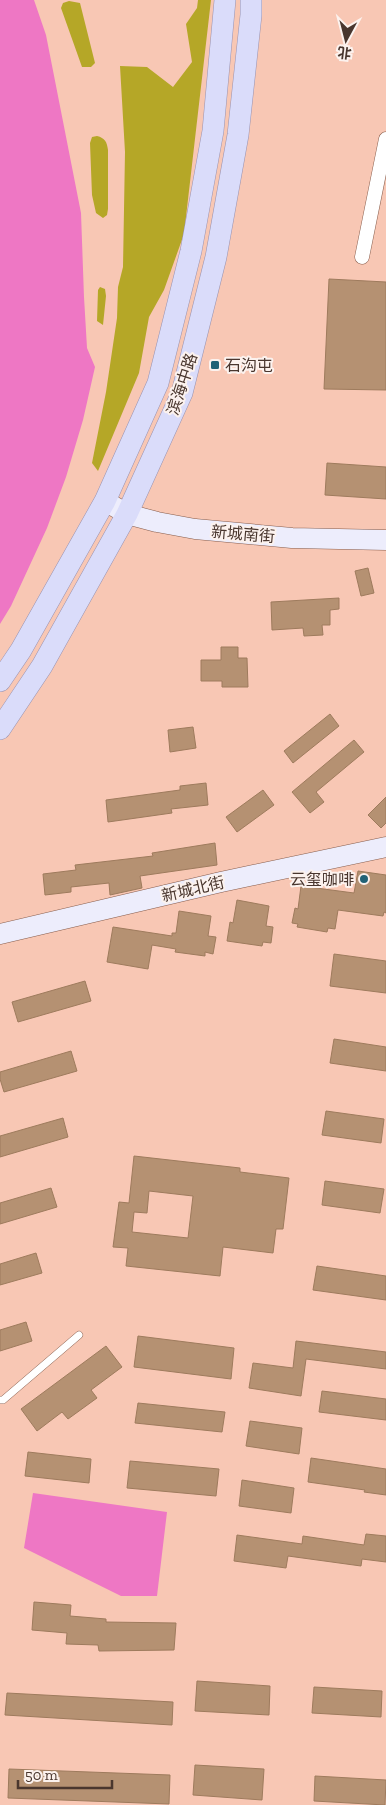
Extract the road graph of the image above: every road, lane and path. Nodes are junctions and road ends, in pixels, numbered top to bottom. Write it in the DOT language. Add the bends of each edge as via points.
graph roads {
  1 [pos="225,0"];
  2 [pos="251,0"];
  3 [pos="386,139"];
  4 [pos="362,257"];
  5 [pos="105,501"];
  6 [pos="127,514"];
  7 [pos="386,540"];
  8 [pos="0,681"];
  9 [pos="0,729"];
  10 [pos="386,847"];
  11 [pos="0,934"];
  12 [pos="79,1335"];
  13 [pos="0,1400"];
  1 -- 5 [label="main road, 滨海中路" via="213,131 191,251 158,383"];
  2 -- 6 [label="main road, 滨海中路" via="238,135 216,258 182,393"];
  3 -- 4 [label="street"];
  5 -- 6 [label="street, 新城南街"];
  5 -- 8 [label="main road, 滨海中路" via="21,650"];
  6 -- 7 [label="street, 新城南街" via="195,529 292,538"];
  6 -- 9 [label="main road, 滨海中路" via="42,666"];
  10 -- 11 [label="street, 新城北街"];
  12 -- 13 [label="lane"];
}
